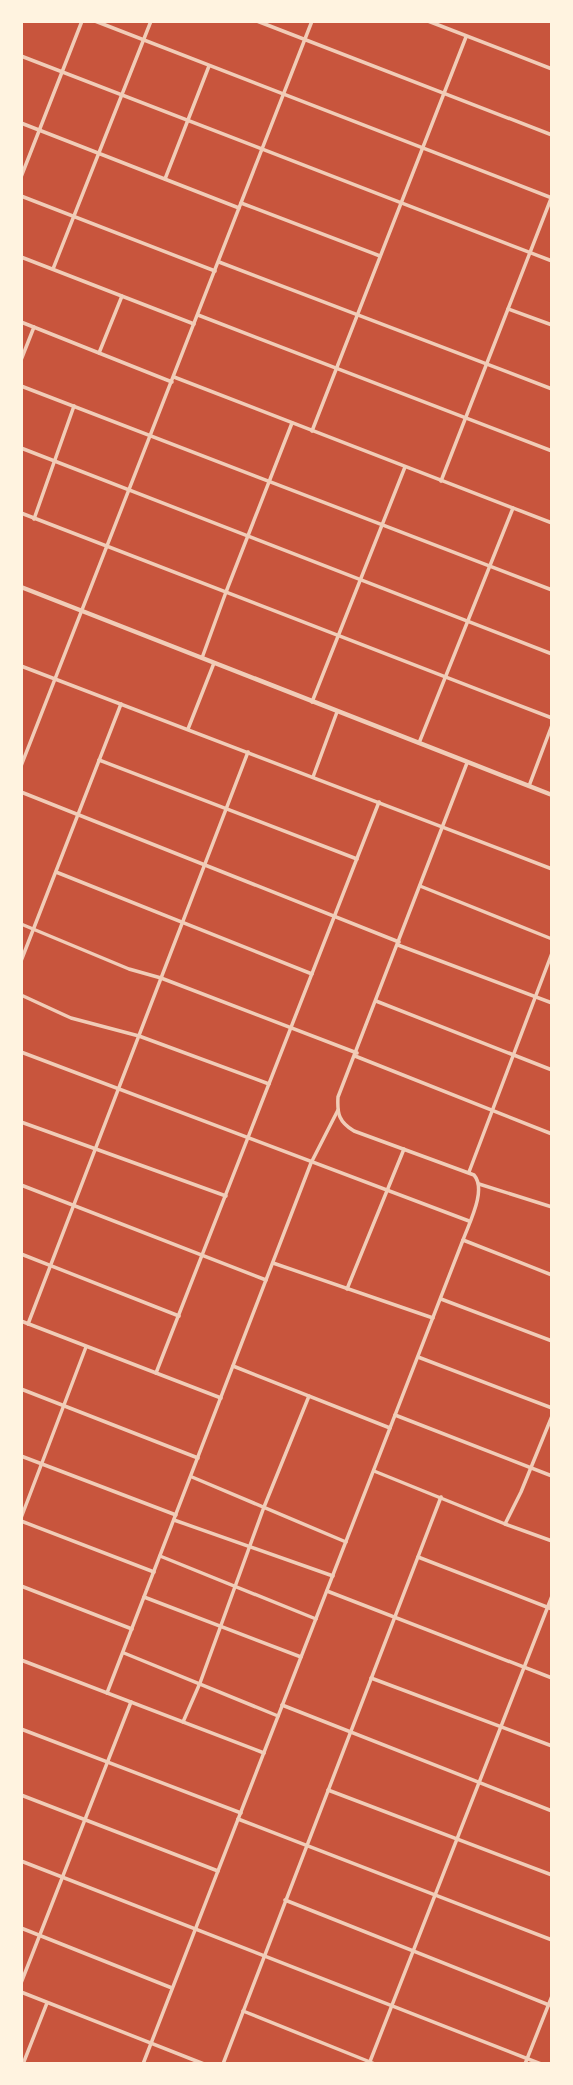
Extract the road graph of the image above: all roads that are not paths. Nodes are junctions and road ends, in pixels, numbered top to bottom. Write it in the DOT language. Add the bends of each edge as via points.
graph roads {
  1 [pos="82,21"];
  2 [pos="94,21"];
  3 [pos="151,21"];
  4 [pos="258,21"];
  5 [pos="312,21"];
  6 [pos="428,21"];
  7 [pos="447,21"];
  8 [pos="445,27"];
  9 [pos="466,37"];
  10 [pos="144,40"];
  11 [pos="305,40"];
  12 [pos="21,56"];
  13 [pos="209,65"];
  14 [pos="552,69"];
  15 [pos="62,72"];
  16 [pos="444,93"];
  17 [pos="284,94"];
  18 [pos="123,96"];
  19 [pos="188,121"];
  20 [pos="21,122"];
  21 [pos="39,130"];
  22 [pos="552,135"];
  23 [pos="423,148"];
  24 [pos="262,149"];
  25 [pos="99,153"];
  26 [pos="21,177"];
  27 [pos="165,179"];
  28 [pos="21,196"];
  29 [pos="552,197"];
  30 [pos="401,203"];
  31 [pos="240,206"];
  32 [pos="74,217"];
  33 [pos="530,253"];
  34 [pos="380,256"];
  35 [pos="21,257"];
  36 [pos="552,261"];
  37 [pos="219,262"];
  38 [pos="53,269"];
  39 [pos="215,271"];
  40 [pos="122,296"];
  41 [pos="508,309"];
  42 [pos="198,315"];
  43 [pos="357,315"];
  44 [pos="21,322"];
  45 [pos="194,324"];
  46 [pos="552,325"];
  47 [pos="34,327"];
  48 [pos="99,353"];
  49 [pos="21,360"];
  50 [pos="487,364"];
  51 [pos="336,368"];
  52 [pos="173,379"];
  53 [pos="21,386"];
  54 [pos="552,389"];
  55 [pos="75,407"];
  56 [pos="466,418"];
  57 [pos="292,424"];
  58 [pos="312,431"];
  59 [pos="151,434"];
  60 [pos="21,448"];
  61 [pos="552,451"];
  62 [pos="55,461"];
  63 [pos="405,467"];
  64 [pos="270,481"];
  65 [pos="441,481"];
  66 [pos="130,490"];
  67 [pos="513,508"];
  68 [pos="21,513"];
  69 [pos="34,519"];
  70 [pos="552,523"];
  71 [pos="383,524"];
  72 [pos="249,536"];
  73 [pos="107,547"];
  74 [pos="490,566"];
  75 [pos="361,580"];
  76 [pos="21,587"];
  77 [pos="552,590"];
  78 [pos="226,592"];
  79 [pos="82,611"];
  80 [pos="467,621"];
  81 [pos="338,636"];
  82 [pos="552,654"];
  83 [pos="202,658"];
  84 [pos="214,663"];
  85 [pos="21,666"];
  86 [pos="55,678"];
  87 [pos="445,678"];
  88 [pos="312,702"];
  89 [pos="121,704"];
  90 [pos="337,712"];
  91 [pos="552,718"];
  92 [pos="552,725"];
  93 [pos="188,729"];
  94 [pos="419,743"];
  95 [pos="248,752"];
  96 [pos="99,760"];
  97 [pos="467,763"];
  98 [pos="21,766"];
  99 [pos="313,777"];
  100 [pos="529,786"];
  101 [pos="21,792"];
  102 [pos="552,795"];
  103 [pos="379,802"];
  104 [pos="226,809"];
  105 [pos="78,814"];
  106 [pos="443,827"];
  107 [pos="356,859"];
  108 [pos="205,864"];
  109 [pos="552,869"];
  110 [pos="56,872"];
  111 [pos="420,886"];
  112 [pos="334,916"];
  113 [pos="182,923"];
  114 [pos="21,924"];
  115 [pos="33,929"];
  116 [pos="552,939"];
  117 [pos="398,943"];
  118 [pos="552,953"];
  119 [pos="21,961"];
  120 [pos="312,974"];
  121 [pos="161,978"];
  122 [pos="21,995"];
  123 [pos="536,996"];
  124 [pos="376,1001"];
  125 [pos="552,1003"];
  126 [pos="291,1028"];
  127 [pos="139,1036"];
  128 [pos="21,1052"];
  129 [pos="356,1055"];
  130 [pos="513,1055"];
  131 [pos="552,1070"];
  132 [pos="269,1084"];
  133 [pos="118,1089"];
  134 [pos="338,1110"];
  135 [pos="492,1111"];
  136 [pos="21,1122"];
  137 [pos="552,1134"];
  138 [pos="248,1139"];
  139 [pos="95,1149"];
  140 [pos="404,1149"];
  141 [pos="311,1163"];
  142 [pos="469,1172"];
  143 [pos="479,1184"];
  144 [pos="21,1185"];
  145 [pos="388,1190"];
  146 [pos="226,1196"];
  147 [pos="74,1205"];
  148 [pos="552,1207"];
  149 [pos="470,1221"];
  150 [pos="463,1240"];
  151 [pos="21,1254"];
  152 [pos="202,1255"];
  153 [pos="273,1263"];
  154 [pos="50,1266"];
  155 [pos="552,1275"];
  156 [pos="266,1280"];
  157 [pos="347,1289"];
  158 [pos="441,1299"];
  159 [pos="179,1316"];
  160 [pos="433,1319"];
  161 [pos="21,1321"];
  162 [pos="28,1324"];
  163 [pos="552,1341"];
  164 [pos="86,1346"];
  165 [pos="418,1357"];
  166 [pos="233,1366"];
  167 [pos="156,1373"];
  168 [pos="21,1389"];
  169 [pos="309,1396"];
  170 [pos="221,1398"];
  171 [pos="64,1406"];
  172 [pos="552,1408"];
  173 [pos="395,1415"];
  174 [pos="552,1416"];
  175 [pos="390,1428"];
  176 [pos="21,1456"];
  177 [pos="198,1458"];
  178 [pos="42,1464"];
  179 [pos="531,1468"];
  180 [pos="374,1471"];
  181 [pos="552,1476"];
  182 [pos="192,1477"];
  183 [pos="440,1497"];
  184 [pos="264,1507"];
  185 [pos="175,1518"];
  186 [pos="21,1520"];
  187 [pos="505,1524"];
  188 [pos="552,1541"];
  189 [pos="346,1542"];
  190 [pos="250,1547"];
  191 [pos="160,1556"];
  192 [pos="418,1556"];
  193 [pos="154,1572"];
  194 [pos="333,1576"];
  195 [pos="21,1586"];
  196 [pos="236,1587"];
  197 [pos="327,1591"];
  198 [pos="552,1596"];
  199 [pos="144,1597"];
  200 [pos="550,1608"];
  201 [pos="394,1617"];
  202 [pos="316,1619"];
  203 [pos="221,1626"];
  204 [pos="132,1629"];
  205 [pos="124,1653"];
  206 [pos="301,1657"];
  207 [pos="21,1660"];
  208 [pos="524,1667"];
  209 [pos="371,1678"];
  210 [pos="552,1678"];
  211 [pos="200,1683"];
  212 [pos="107,1693"];
  213 [pos="131,1703"];
  214 [pos="282,1705"];
  215 [pos="278,1716"];
  216 [pos="183,1722"];
  217 [pos="501,1727"];
  218 [pos="21,1729"];
  219 [pos="350,1732"];
  220 [pos="552,1746"];
  221 [pos="264,1753"];
  222 [pos="108,1763"];
  223 [pos="479,1782"];
  224 [pos="328,1790"];
  225 [pos="21,1795"];
  226 [pos="552,1811"];
  227 [pos="241,1813"];
  228 [pos="85,1819"];
  229 [pos="238,1819"];
  230 [pos="457,1839"];
  231 [pos="307,1845"];
  232 [pos="21,1861"];
  233 [pos="218,1871"];
  234 [pos="552,1875"];
  235 [pos="63,1877"];
  236 [pos="435,1895"];
  237 [pos="285,1900"];
  238 [pos="21,1928"];
  239 [pos="196,1928"];
  240 [pos="40,1935"];
  241 [pos="552,1940"];
  242 [pos="413,1951"];
  243 [pos="264,1955"];
  244 [pos="21,1983"];
  245 [pos="173,1988"];
  246 [pos="21,1992"];
  247 [pos="552,1996"];
  248 [pos="47,2003"];
  249 [pos="549,2004"];
  250 [pos="392,2005"];
  251 [pos="243,2011"];
  252 [pos="151,2044"];
  253 [pos="526,2061"];
  254 [pos="371,2063"];
  255 [pos="23,2064"];
  256 [pos="143,2064"];
  257 [pos="204,2064"];
  258 [pos="223,2064"];
  259 [pos="541,2064"];
  1 -- 15 [label="street"];
  2 -- 10 [label="street"];
  3 -- 10 [label="street"];
  4 -- 11 [label="street"];
  5 -- 11 [label="street"];
  6 -- 8 [label="street"];
  7 -- 8 [label="street"];
  8 -- 9 [label="street"];
  9 -- 14 [label="street"];
  9 -- 16 [label="street"];
  10 -- 13 [label="street"];
  10 -- 18 [label="street"];
  11 -- 16 [label="street"];
  11 -- 17 [label="street"];
  12 -- 15 [label="street"];
  13 -- 17 [label="street"];
  13 -- 19 [label="street"];
  15 -- 18 [label="street"];
  15 -- 21 [label="street"];
  16 -- 22 [label="street"];
  16 -- 23 [label="street"];
  17 -- 23 [label="street"];
  17 -- 24 [label="street"];
  18 -- 19 [label="street"];
  18 -- 25 [label="street"];
  19 -- 24 [label="street"];
  19 -- 27 [label="street"];
  20 -- 21 [label="street"];
  21 -- 25 [label="street"];
  21 -- 26 [label="street"];
  23 -- 29 [label="street"];
  23 -- 30 [label="street"];
  24 -- 30 [label="street"];
  24 -- 31 [label="street"];
  25 -- 27 [label="street"];
  25 -- 32 [label="street"];
  27 -- 31 [label="street"];
  28 -- 32 [label="street"];
  29 -- 33 [label="street"];
  30 -- 33 [label="street"];
  30 -- 34 [label="street"];
  31 -- 34 [label="street"];
  31 -- 37 [label="street"];
  32 -- 38 [label="street"];
  32 -- 39 [label="street"];
  33 -- 36 [label="street"];
  33 -- 41 [label="street"];
  34 -- 43 [label="street"];
  35 -- 38 [label="street"];
  37 -- 39 [label="street"];
  37 -- 43 [label="street"];
  38 -- 40 [label="street"];
  39 -- 42 [label="street"];
  40 -- 45 [label="street"];
  40 -- 48 [label="street"];
  41 -- 46 [label="street"];
  41 -- 50 [label="street"];
  42 -- 45 [label="street"];
  42 -- 51 [label="street"];
  43 -- 50 [label="street"];
  43 -- 51 [label="street"];
  44 -- 47 [label="street"];
  45 -- 52 [label="street"];
  47 -- 48 [label="street"];
  47 -- 49 [label="street"];
  48 -- 52 [label="street"];
  50 -- 54 [label="street"];
  50 -- 56 [label="street"];
  51 -- 56 [label="street"];
  51 -- 58 [label="street"];
  52 -- 57 [label="street"];
  52 -- 59 [label="street"];
  53 -- 55 [label="street"];
  55 -- 59 [label="street"];
  55 -- 62 [label="street"];
  56 -- 61 [label="street"];
  56 -- 65 [label="street"];
  57 -- 58 [label="street"];
  57 -- 64 [label="street"];
  58 -- 63 [label="street"];
  59 -- 64 [label="street"];
  59 -- 66 [label="street"];
  60 -- 62 [label="street"];
  62 -- 66 [label="street"];
  62 -- 69 [label="street"];
  63 -- 65 [label="street"];
  63 -- 71 [label="street"];
  64 -- 71 [label="street"];
  64 -- 72 [label="street"];
  65 -- 67 [label="street"];
  66 -- 72 [label="street"];
  66 -- 73 [label="street"];
  67 -- 70 [label="street"];
  67 -- 74 [label="street"];
  68 -- 69 [label="street"];
  69 -- 73 [label="street"];
  71 -- 74 [label="street"];
  71 -- 75 [label="street"];
  72 -- 75 [label="street"];
  72 -- 78 [label="street"];
  73 -- 78 [label="street"];
  73 -- 79 [label="street"];
  74 -- 77 [label="street"];
  74 -- 80 [label="street"];
  75 -- 80 [label="street"];
  75 -- 81 [label="street"];
  76 -- 79 [label="street"];
  78 -- 81 [label="street"];
  78 -- 83 [label="street"];
  79 -- 83 [label="street"];
  79 -- 86 [label="street"];
  80 -- 82 [label="street"];
  80 -- 87 [label="street"];
  81 -- 87 [label="street"];
  81 -- 88 [label="street"];
  83 -- 84 [label="street"];
  84 -- 88 [label="street"];
  84 -- 93 [label="street"];
  85 -- 86 [label="street"];
  86 -- 89 [label="street"];
  86 -- 98 [label="street"];
  87 -- 91 [label="street"];
  87 -- 94 [label="street"];
  88 -- 90 [label="street"];
  89 -- 93 [label="street"];
  89 -- 96 [label="street"];
  90 -- 94 [label="street"];
  90 -- 99 [label="street"];
  92 -- 100 [label="street"];
  93 -- 95 [label="street"];
  94 -- 97 [label="street"];
  95 -- 99 [label="street"];
  95 -- 104 [label="street"];
  96 -- 104 [label="street"];
  96 -- 105 [label="street"];
  97 -- 100 [label="street"];
  97 -- 106 [label="street"];
  99 -- 103 [label="street"];
  100 -- 102 [label="street"];
  101 -- 105 [label="street"];
  103 -- 106 [label="street"];
  103 -- 107 [label="street"];
  104 -- 107 [label="street"];
  104 -- 108 [label="street"];
  105 -- 108 [label="street"];
  105 -- 110 [label="street"];
  106 -- 109 [label="street"];
  106 -- 111 [label="street"];
  107 -- 112 [label="street"];
  108 -- 112 [label="street"];
  108 -- 113 [label="street"];
  110 -- 113 [label="street"];
  110 -- 115 [label="street"];
  111 -- 116 [label="street"];
  111 -- 117 [label="street"];
  112 -- 117 [label="street"];
  112 -- 120 [label="street"];
  113 -- 120 [label="street"];
  113 -- 121 [label="street"];
  114 -- 115 [label="street"];
  115 -- 119 [label="street"];
  115 -- 121 [label="street"];
  117 -- 123 [label="street"];
  117 -- 124 [label="street"];
  118 -- 123 [label="street"];
  120 -- 126 [label="street"];
  121 -- 126 [label="street"];
  121 -- 127 [label="street"];
  122 -- 127 [label="street" via="71,1018"];
  123 -- 125 [label="street"];
  123 -- 130 [label="street"];
  124 -- 129 [label="street"];
  124 -- 130 [label="street"];
  126 -- 129 [label="street"];
  126 -- 132 [label="street"];
  127 -- 132 [label="street"];
  127 -- 133 [label="street"];
  128 -- 133 [label="street"];
  129 -- 134 [label="street" via="338,1097"];
  129 -- 135 [label="street"];
  130 -- 131 [label="street"];
  130 -- 135 [label="street"];
  132 -- 138 [label="street"];
  133 -- 138 [label="street"];
  133 -- 139 [label="street"];
  134 -- 140 [label="street" via="339,1119 354,1131"];
  134 -- 141 [label="street"];
  135 -- 137 [label="street"];
  135 -- 142 [label="street"];
  136 -- 139 [label="street"];
  138 -- 141 [label="street"];
  138 -- 146 [label="street"];
  139 -- 146 [label="street"];
  139 -- 147 [label="street"];
  140 -- 142 [label="street"];
  140 -- 145 [label="street"];
  141 -- 145 [label="street"];
  141 -- 153 [label="street"];
  142 -- 143 [label="street"];
  143 -- 148 [label="street"];
  143 -- 149 [label="street"];
  144 -- 147 [label="street"];
  145 -- 149 [label="street"];
  145 -- 157 [label="street"];
  146 -- 152 [label="street"];
  147 -- 152 [label="street"];
  147 -- 154 [label="street"];
  149 -- 150 [label="street"];
  150 -- 155 [label="street"];
  150 -- 158 [label="street"];
  151 -- 154 [label="street"];
  152 -- 156 [label="street"];
  152 -- 159 [label="street"];
  153 -- 156 [label="street"];
  153 -- 157 [label="street"];
  154 -- 159 [label="street"];
  154 -- 162 [label="street"];
  156 -- 166 [label="street"];
  157 -- 160 [label="street"];
  158 -- 160 [label="street"];
  158 -- 163 [label="street"];
  159 -- 167 [label="street"];
  160 -- 165 [label="street"];
  161 -- 162 [label="street"];
  162 -- 164 [label="street"];
  164 -- 167 [label="street"];
  164 -- 171 [label="street"];
  165 -- 172 [label="street"];
  165 -- 173 [label="street"];
  166 -- 169 [label="street"];
  166 -- 170 [label="street"];
  167 -- 170 [label="street"];
  168 -- 171 [label="street"];
  169 -- 175 [label="street"];
  169 -- 184 [label="street"];
  170 -- 177 [label="street"];
  171 -- 177 [label="street"];
  171 -- 178 [label="street"];
  173 -- 175 [label="street"];
  173 -- 179 [label="street"];
  174 -- 179 [label="street"];
  175 -- 180 [label="street"];
  176 -- 178 [label="street"];
  177 -- 182 [label="street"];
  178 -- 185 [label="street"];
  178 -- 186 [label="street"];
  179 -- 181 [label="street"];
  179 -- 187 [label="street"];
  180 -- 183 [label="street"];
  180 -- 189 [label="street"];
  182 -- 184 [label="street"];
  182 -- 185 [label="street"];
  183 -- 187 [label="street"];
  183 -- 192 [label="street"];
  184 -- 189 [label="street"];
  184 -- 190 [label="street"];
  185 -- 190 [label="street"];
  185 -- 191 [label="street"];
  186 -- 193 [label="street"];
  187 -- 188 [label="street"];
  189 -- 194 [label="street"];
  190 -- 194 [label="street"];
  190 -- 196 [label="street"];
  191 -- 193 [label="street"];
  191 -- 196 [label="street"];
  192 -- 200 [label="street"];
  192 -- 201 [label="street"];
  193 -- 199 [label="street"];
  194 -- 197 [label="street"];
  195 -- 204 [label="street"];
  196 -- 202 [label="street"];
  196 -- 203 [label="street"];
  197 -- 201 [label="street"];
  197 -- 202 [label="street"];
  198 -- 200 [label="street"];
  199 -- 203 [label="street"];
  199 -- 204 [label="street"];
  200 -- 208 [label="street"];
  201 -- 208 [label="street"];
  201 -- 209 [label="street"];
  202 -- 206 [label="street"];
  203 -- 206 [label="street"];
  203 -- 211 [label="street"];
  204 -- 205 [label="street"];
  205 -- 211 [label="street"];
  205 -- 212 [label="street"];
  206 -- 214 [label="street"];
  207 -- 212 [label="street"];
  208 -- 210 [label="street"];
  208 -- 217 [label="street"];
  209 -- 217 [label="street"];
  209 -- 219 [label="street"];
  211 -- 215 [label="street"];
  211 -- 216 [label="street"];
  212 -- 213 [label="street"];
  213 -- 216 [label="street"];
  213 -- 222 [label="street"];
  214 -- 215 [label="street"];
  214 -- 219 [label="street"];
  215 -- 221 [label="street"];
  216 -- 221 [label="street"];
  217 -- 220 [label="street"];
  217 -- 223 [label="street"];
  218 -- 222 [label="street"];
  219 -- 223 [label="street"];
  219 -- 224 [label="street"];
  221 -- 227 [label="street"];
  222 -- 227 [label="street"];
  222 -- 228 [label="street"];
  223 -- 226 [label="street"];
  223 -- 230 [label="street"];
  224 -- 230 [label="street"];
  224 -- 231 [label="street"];
  225 -- 228 [label="street"];
  227 -- 229 [label="street"];
  228 -- 233 [label="street"];
  228 -- 235 [label="street"];
  229 -- 231 [label="street"];
  229 -- 233 [label="street"];
  230 -- 234 [label="street"];
  230 -- 236 [label="street"];
  231 -- 236 [label="street"];
  231 -- 237 [label="street"];
  232 -- 235 [label="street"];
  233 -- 239 [label="street"];
  235 -- 239 [label="street"];
  235 -- 240 [label="street"];
  236 -- 241 [label="street"];
  236 -- 242 [label="street"];
  237 -- 242 [label="street"];
  237 -- 243 [label="street"];
  238 -- 240 [label="street"];
  239 -- 243 [label="street"];
  239 -- 245 [label="street"];
  240 -- 244 [label="street"];
  240 -- 245 [label="street"];
  242 -- 249 [label="street"];
  242 -- 250 [label="street"];
  243 -- 250 [label="street"];
  243 -- 251 [label="street"];
  245 -- 252 [label="street"];
  246 -- 248 [label="street"];
  247 -- 249 [label="street"];
  248 -- 252 [label="street"];
  248 -- 255 [label="street"];
  249 -- 253 [label="street"];
  250 -- 253 [label="street"];
  250 -- 254 [label="street"];
  251 -- 254 [label="street"];
  251 -- 258 [label="street"];
  252 -- 256 [label="street"];
  252 -- 257 [label="street"];
  253 -- 259 [label="street"];
}
